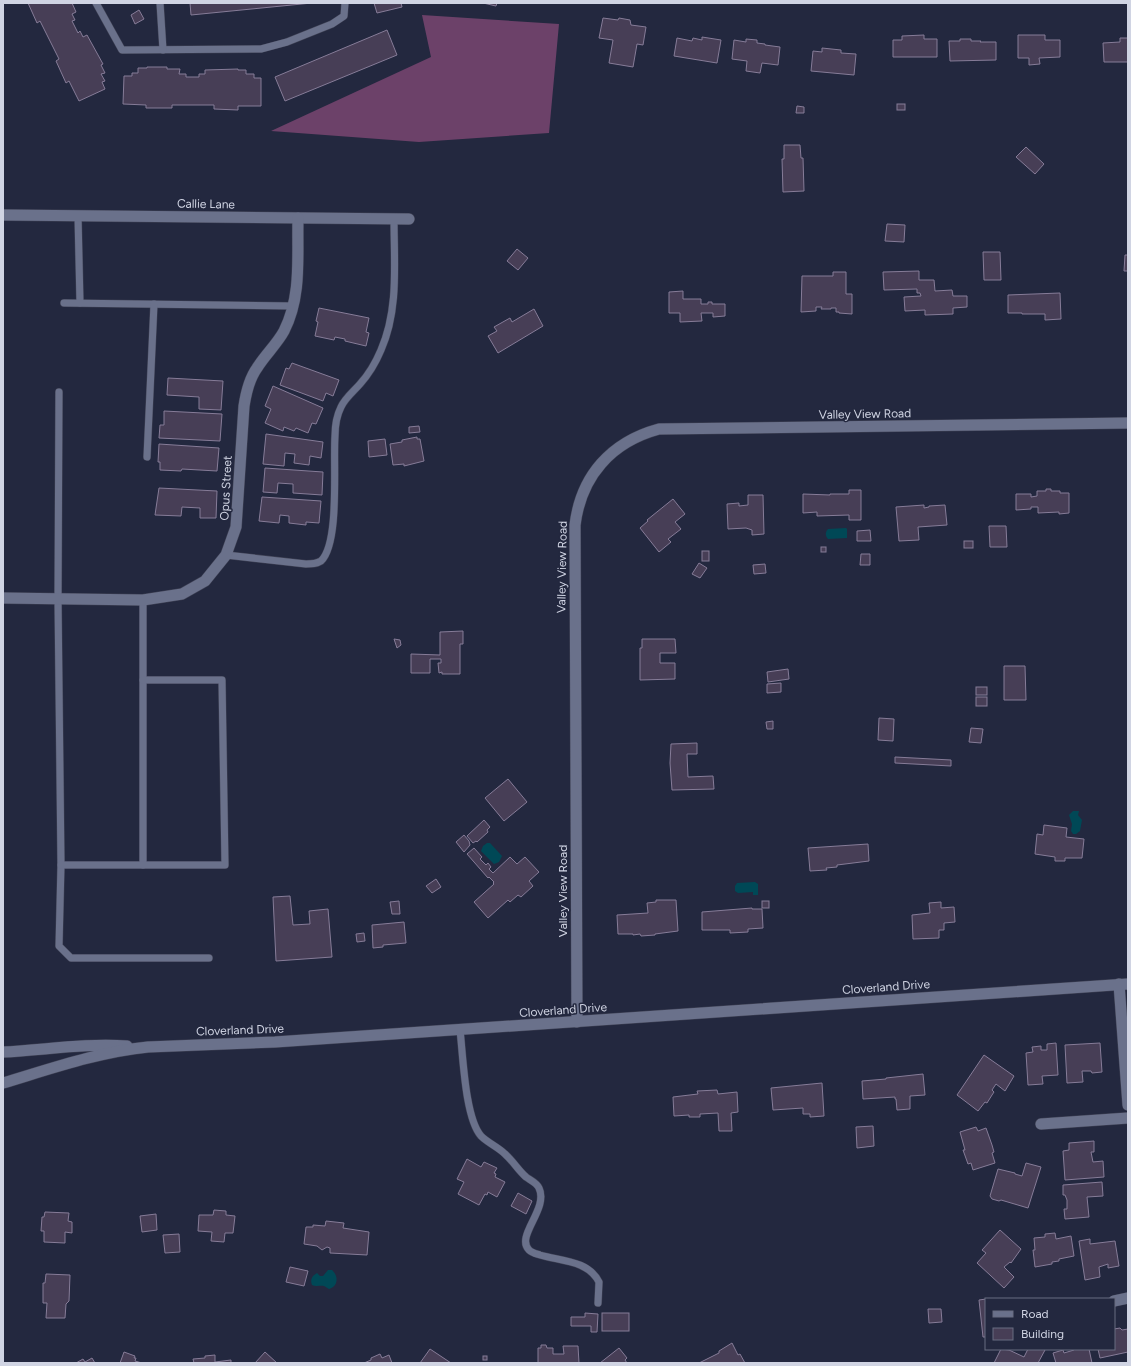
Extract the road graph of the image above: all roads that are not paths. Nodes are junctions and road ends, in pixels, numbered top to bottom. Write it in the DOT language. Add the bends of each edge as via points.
graph roads {
  1 [pos="96,3"];
  2 [pos="160,3"];
  3 [pos="345,3"];
  4 [pos="163,50"];
  5 [pos="3,215"];
  6 [pos="78,216"];
  7 [pos="298,218"];
  8 [pos="394,219"];
  9 [pos="409,219"];
  10 [pos="64,303"];
  11 [pos="80,304"];
  12 [pos="154,304"];
  13 [pos="294,306"];
  14 [pos="59,392"];
  15 [pos="1128,423"];
  16 [pos="147,457"];
  17 [pos="226,555"];
  18 [pos="3,598"];
  19 [pos="58,599"];
  20 [pos="143,600"];
  21 [pos="143,680"];
  22 [pos="61,865"];
  23 [pos="143,865"];
  24 [pos="209,958"];
  25 [pos="1124,984"];
  26 [pos="577,1022"];
  27 [pos="460,1030"];
  28 [pos="148,1047"];
  29 [pos="3,1052"];
  30 [pos="3,1083"];
  31 [pos="1128,1105"];
  32 [pos="1128,1118"];
  33 [pos="1041,1124"];
  34 [pos="1128,1298"];
  35 [pos="1115,1301"];
  36 [pos="598,1303"];
  1 -- 4 [label="lane" via="122,50"];
  2 -- 4 [label="lane"];
  3 -- 4 [label="lane" via="344,16 332,24 287,42 261,49"];
  5 -- 6 [label="street, Callie Lane"];
  6 -- 7 [label="street, Callie Lane"];
  6 -- 11 [label="lane"];
  7 -- 8 [label="street, Callie Lane"];
  7 -- 13 [label="street, Opus Street"];
  8 -- 9 [label="street, Callie Lane"];
  8 -- 17 [label="lane" via="395,286 388,328 373,366 346,399 337,419 333,524 325,556 315,564 306,564"];
  10 -- 11 [label="lane"];
  11 -- 12 [label="lane"];
  12 -- 13 [label="lane"];
  12 -- 16 [label="lane"];
  13 -- 17 [label="street, Opus Street" via="284,332 256,368 246,392 236,528"];
  14 -- 19 [label="lane"];
  15 -- 26 [label="street, Valley View Road" via="659,430 627,442 601,463 584,489 575,525"];
  17 -- 20 [label="street, Opus Street" via="205,581 182,594"];
  18 -- 19 [label="street, Opus Street"];
  19 -- 20 [label="street, Opus Street"];
  19 -- 22 [label="lane"];
  20 -- 21 [label="lane"];
  21 -- 23 [label="lane"];
  21 -- 23 [label="lane" via="222,680 225,865"];
  22 -- 23 [label="lane"];
  22 -- 24 [label="lane" via="59,946 71,958"];
  25 -- 26 [label="street, Cloverland Drive"];
  25 -- 31 [label="street"];
  26 -- 27 [label="street, Cloverland Drive"];
  27 -- 28 [label="street, Cloverland Drive"];
  27 -- 36 [label="lane" via="467,1090 475,1126 480,1136 506,1155 540,1189 540,1207 525,1237 526,1246 532,1252 577,1264 591,1271 599,1282"];
  28 -- 29 [label="street" via="111,1044"];
  28 -- 30 [label="street, Cloverland Drive" via="78,1061"];
  32 -- 33 [label="street"];
  34 -- 35 [label="street"];
}
